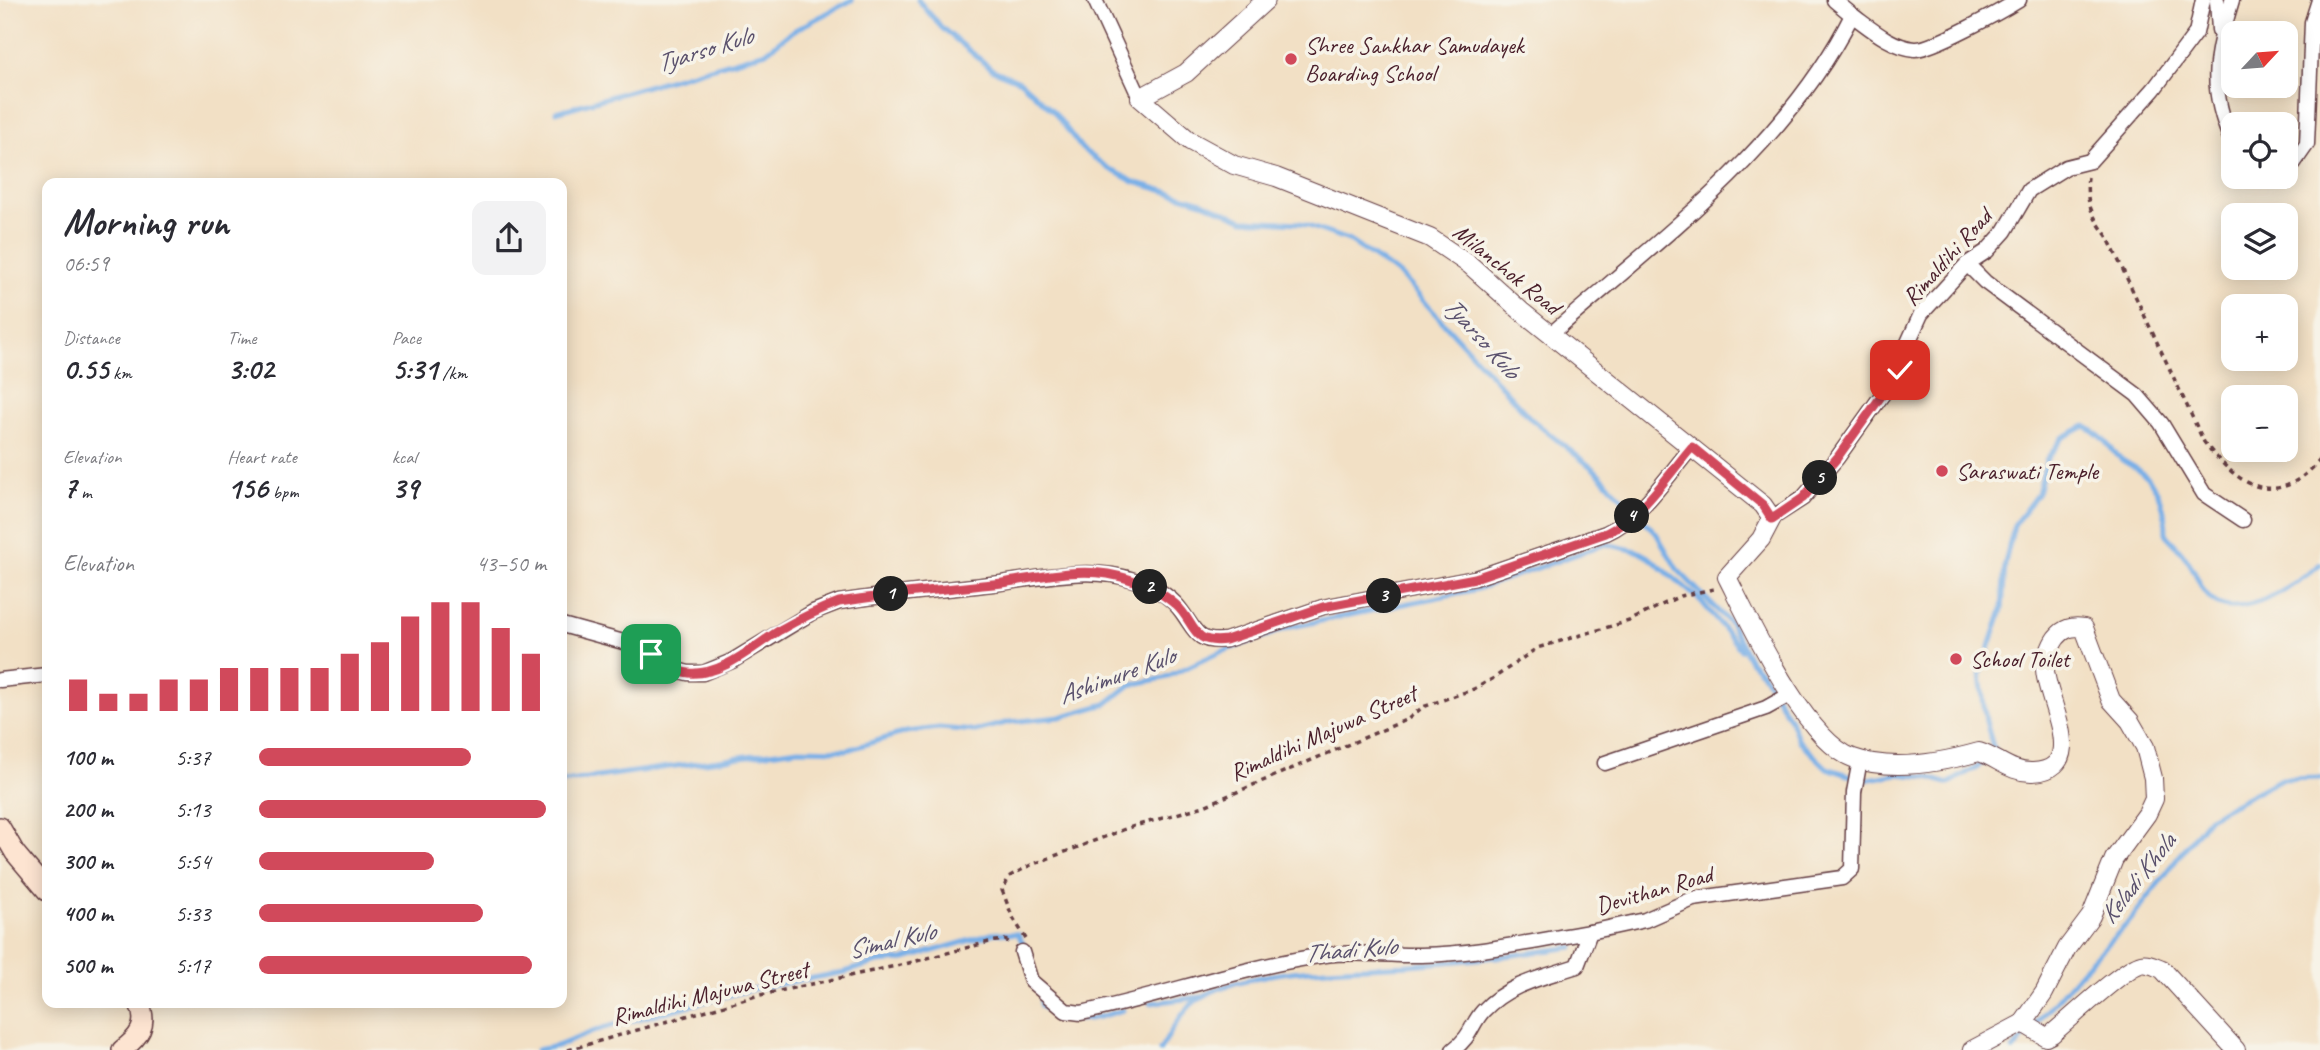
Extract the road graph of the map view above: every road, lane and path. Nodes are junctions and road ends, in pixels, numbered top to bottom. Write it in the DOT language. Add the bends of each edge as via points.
graph roads {
  1 [pos="1095,0"];
  2 [pos="1266,0"];
  3 [pos="1834,0"];
  4 [pos="2020,0"];
  5 [pos="2203,0"];
  6 [pos="2217,0"];
  7 [pos="2232,0"];
  8 [pos="2319,0"];
  9 [pos="1852,15"];
  10 [pos="2219,45"];
  11 [pos="1140,98"];
  12 [pos="2221,112"];
  13 [pos="2298,157"];
  14 [pos="2090,161"];
  15 [pos="1967,264"];
  16 [pos="1550,335"];
  17 [pos="1692,447"];
  18 [pos="2320,460"];
  19 [pos="1772,519"];
  20 [pos="2243,520"];
  21 [pos="1717,588"];
  22 [pos="567,626"];
  23 [pos="42,676"];
  24 [pos="0,680"];
  25 [pos="1791,694"];
  26 [pos="1605,762"];
  27 [pos="1859,765"];
  28 [pos="0,827"];
  29 [pos="42,885"];
  30 [pos="1588,935"];
  31 [pos="1025,949"];
  32 [pos="140,1008"];
  33 [pos="2023,1023"];
  34 [pos="122,1050"];
  35 [pos="568,1050"];
  36 [pos="1453,1050"];
  37 [pos="1972,1050"];
  38 [pos="2236,1050"];
  1 -- 11 [label="street"];
  2 -- 11 [label="street" via="1186,73"];
  3 -- 9 [label="street"];
  4 -- 9 [label="street" via="1917,49 1892,43"];
  5 -- 14 [label="street" via="2196,33"];
  6 -- 10 [label="street"];
  7 -- 10 [label="street"];
  8 -- 13 [label="street" via="2312,22 2307,144"];
  9 -- 16 [label="street" via="1838,43 1775,131 1739,169"];
  10 -- 12 [label="street" via="2215,96"];
  11 -- 16 [label="street, Milanchok Road" via="1190,141 1234,165 1430,238 1470,265"];
  14 -- 15 [label="street, Rimaldihi Road" via="2066,167 2029,190 2005,231"];
  14 -- 18 [label="path" via="2086,196 2093,216 2108,236 2204,442 2224,469 2263,489 2283,487 2307,475"];
  15 -- 19 [label="street, Rimaldihi Road" via="1921,314 1900,370 1837,458 1803,498"];
  15 -- 20 [label="street" via="1984,282 2137,395 2161,423 2204,494"];
  16 -- 17 [label="street, Milanchok Road"];
  17 -- 19 [label="street, Milanchok Road" via="1763,505"];
  17 -- 22 [label="street" via="1620,527 1475,578 1323,607 1226,640 1211,642 1193,631 1178,607 1156,590 1104,573 839,602 704,673 673,669 627,643"];
  19 -- 25 [label="street" via="1727,577"];
  21 -- 31 [label="path, Rimaldihi Majuwa Street" via="1680,596 1641,616 1537,648 1474,689 1423,707 1408,719 1204,806 1031,864 1010,876 1002,890"];
  23 -- 24 [label="street"];
  25 -- 26 [label="street" via="1766,708"];
  25 -- 27 [label="street" via="1823,737"];
  27 -- 30 [label="street, Devithan Road" via="1852,869 1842,878 1693,899 1645,920"];
  27 -- 33 [label="street" via="1926,764 1979,752 2004,766 2043,771 2057,761 2064,745 2045,668 2052,644 2062,631 2084,628 2111,700 2130,720 2145,747 2154,799 2114,859 2091,916"];
  28 -- 29 [label="main road"];
  30 -- 31 [label="street" via="1420,955 1358,952 1324,956 1236,971 1180,990 1081,1013 1066,1011 1031,981"];
  30 -- 36 [label="street, Devithan Road" via="1577,966 1504,991 1480,1013 1473,1031"];
  31 -- 35 [label="path, Rimaldihi Majuwa Street" via="1004,940 989,942 756,996"];
  32 -- 34 [label="main road" via="144,1024 138,1037"];
  33 -- 37 [label="street"];
  33 -- 38 [label="street" via="2046,1037 2052,1034 2139,964 2162,970"];
}
